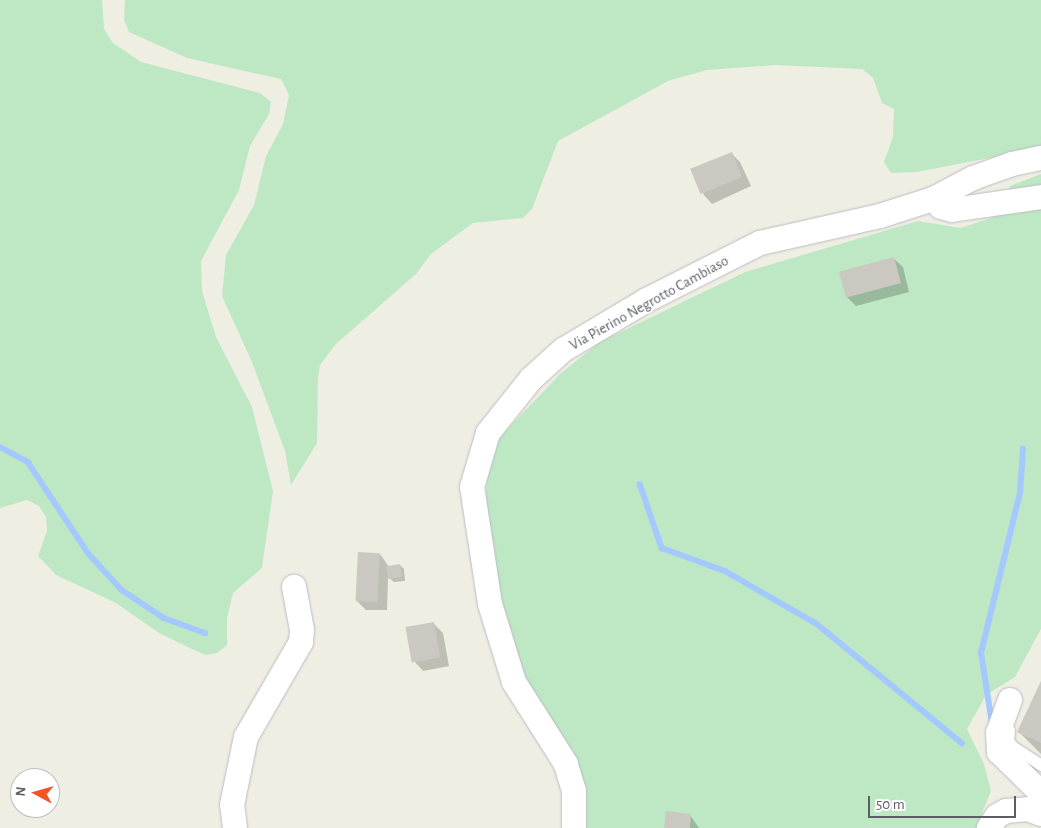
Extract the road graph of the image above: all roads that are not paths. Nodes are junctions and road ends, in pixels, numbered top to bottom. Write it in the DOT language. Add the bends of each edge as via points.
graph roads {
  1 [pos="1041,158"];
  2 [pos="1041,197"];
  3 [pos="933,199"];
  4 [pos="294,587"];
  5 [pos="1009,705"];
  6 [pos="1041,765"];
  7 [pos="1041,793"];
  8 [pos="1041,814"];
  9 [pos="235,828"];
  10 [pos="574,828"];
  11 [pos="989,828"];
  1 -- 3 [label="street, Via Pierino Negrotto Cambiaso" via="973,178"];
  2 -- 3 [label="street" via="952,210 941,207"];
  3 -- 10 [label="street, Via Pierino Negrotto Cambiaso" via="880,216 760,243 647,300 563,350 531,378 488,433 472,487 490,604 514,682 566,764 574,791"];
  4 -- 9 [label="street" via="302,630 300,642 246,737 232,805"];
  5 -- 6 [label="lane" via="1012,712 1008,735 1010,744"];
  5 -- 7 [label="street" via="998,733 999,752"];
  8 -- 11 [label="street" via="1028,809 1006,810"];
}
